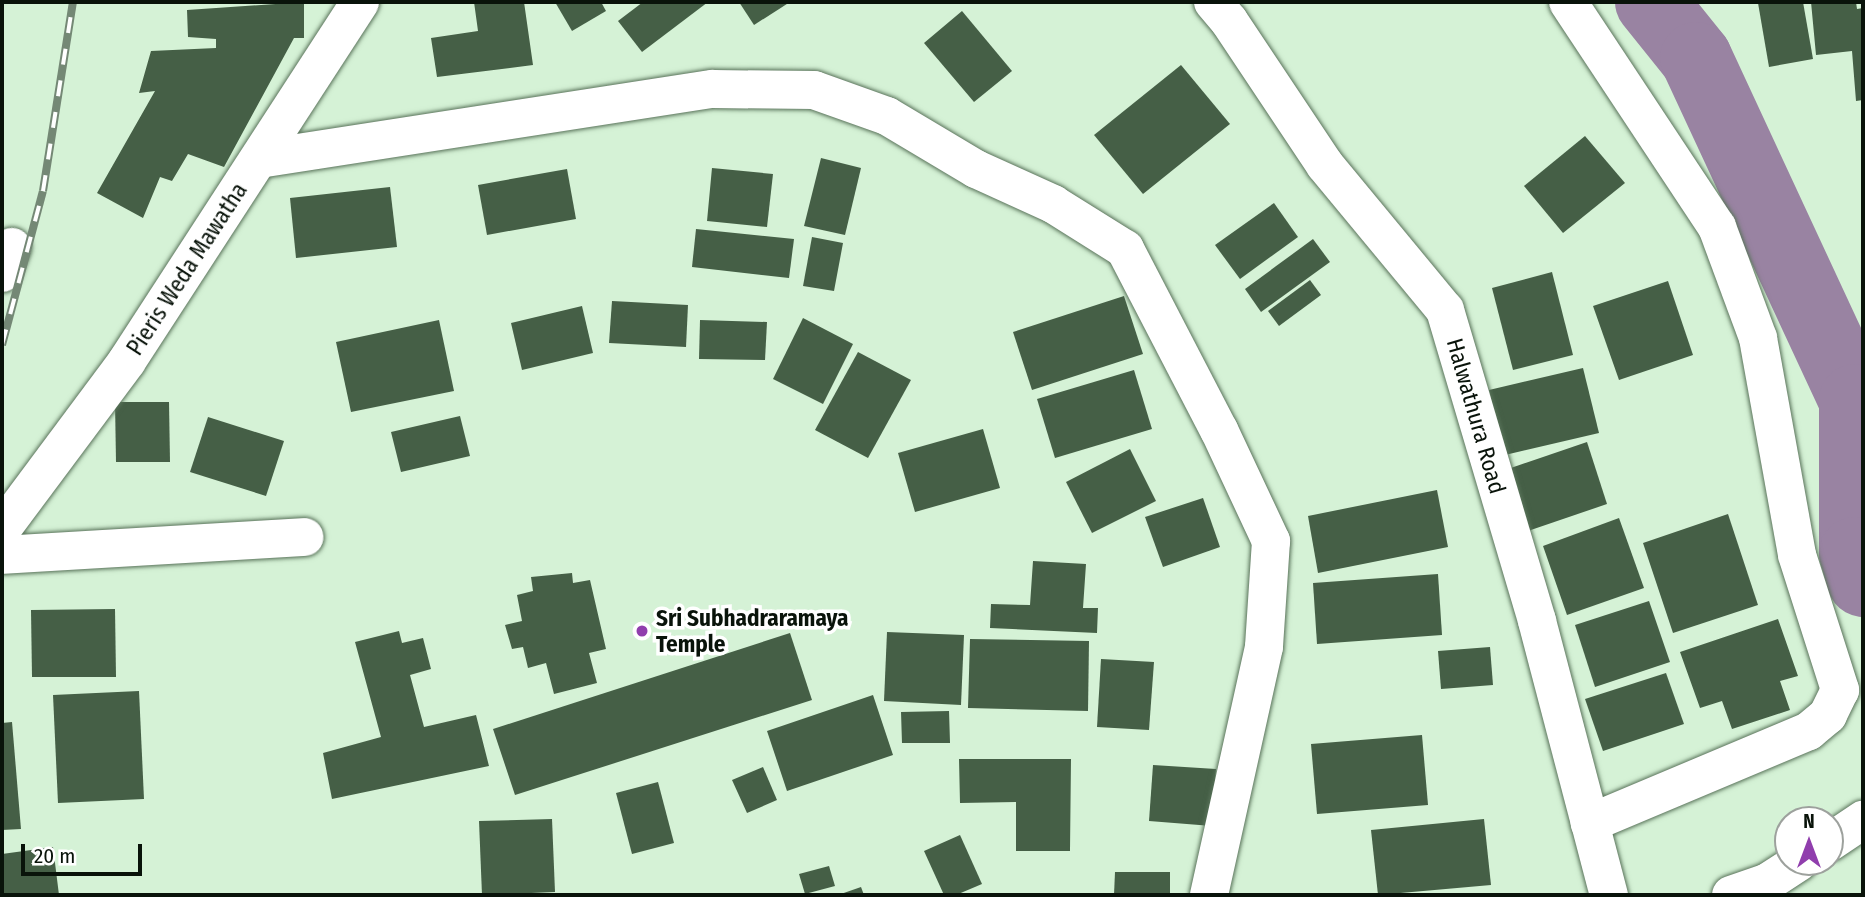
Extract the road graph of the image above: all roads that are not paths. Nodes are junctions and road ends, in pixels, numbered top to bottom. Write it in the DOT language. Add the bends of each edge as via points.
graph roads {
  1 [pos="360,2"];
  2 [pos="1213,2"];
  3 [pos="1568,2"];
  4 [pos="259,159"];
  5 [pos="2,529"];
  6 [pos="304,537"];
  7 [pos="2,555"];
  8 [pos="1863,820"];
  9 [pos="1590,824"];
  10 [pos="1844,833"];
  11 [pos="1779,880"];
  12 [pos="1209,895"];
  13 [pos="1609,895"];
  14 [pos="1731,895"];
  1 -- 4 [label="street, Pieris Weda Mawatha"];
  2 -- 9 [label="street, Halwathura Road" via="1325,165 1445,310 1537,621"];
  3 -- 9 [label="street" via="1717,228 1758,338 1797,555 1840,690 1828,715 1809,731"];
  4 -- 5 [label="street, Pieris Weda Mawatha" via="127,361"];
  4 -- 12 [label="street" via="713,89 814,90 887,116 976,169 1053,204 1125,249 1271,541 1264,647"];
  6 -- 7 [label="street"];
  8 -- 10 [label="street"];
  9 -- 13 [label="street, Halwathura Road"];
  11 -- 14 [label="street"];
}
